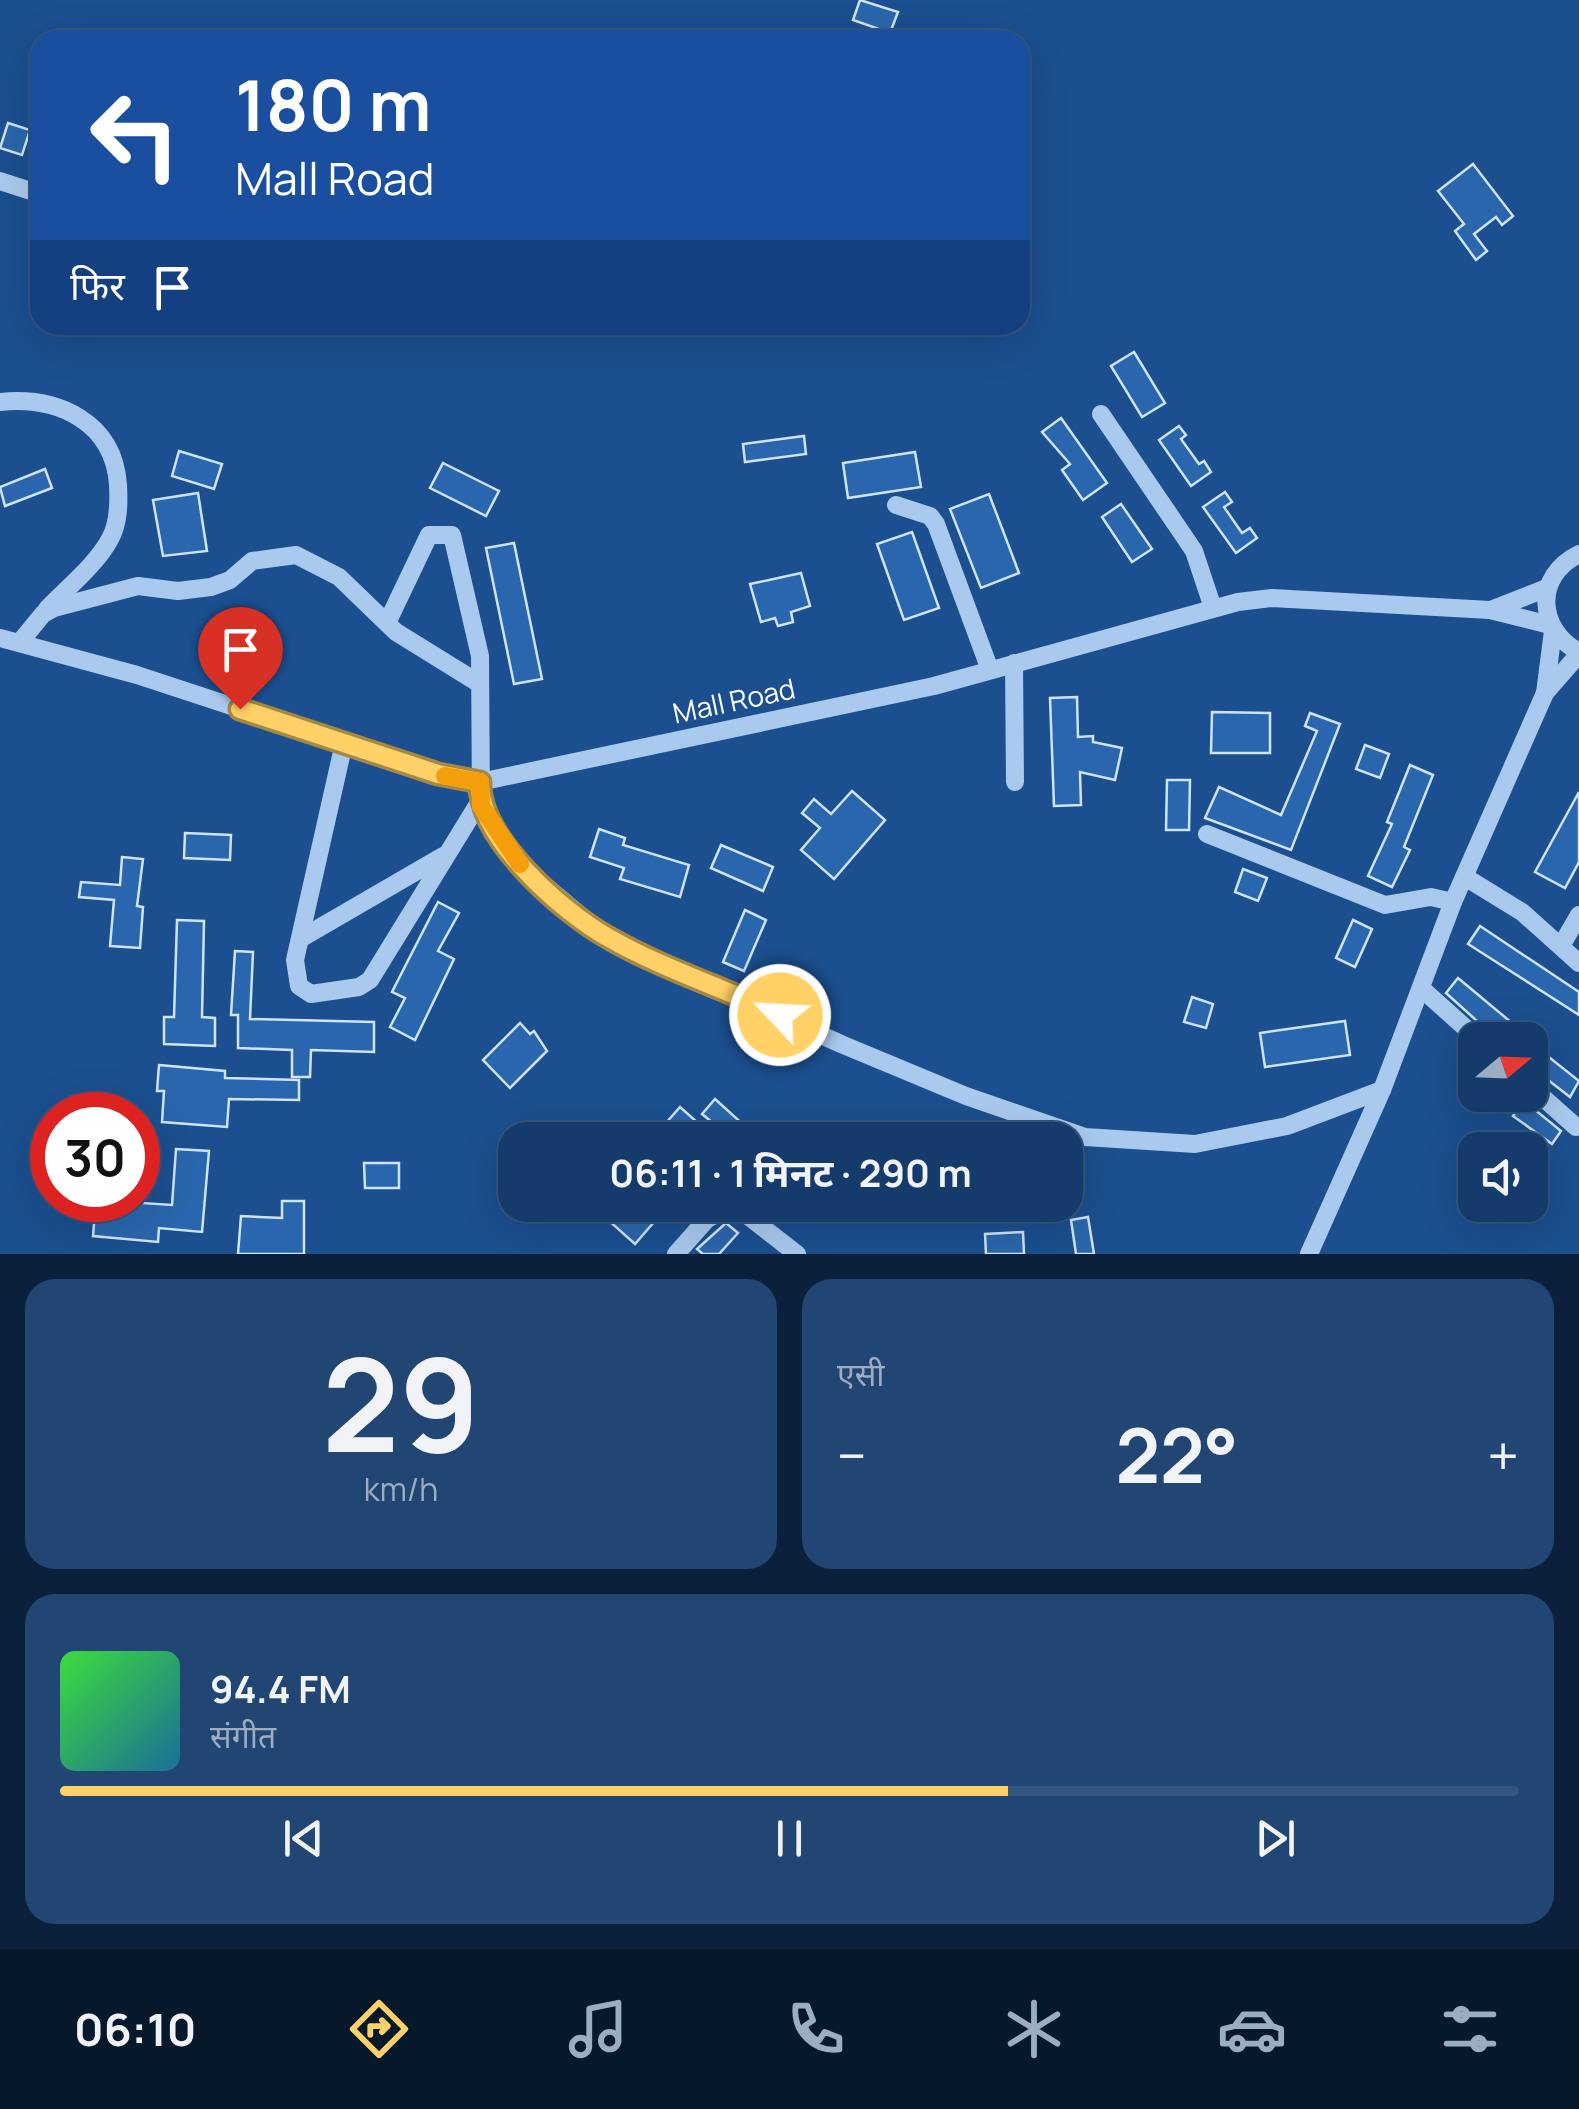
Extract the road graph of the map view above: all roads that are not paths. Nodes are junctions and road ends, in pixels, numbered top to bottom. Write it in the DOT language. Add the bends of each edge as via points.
graph roads {
  1 [pos="0,181"];
  2 [pos="30,191"];
  3 [pos="3,399"];
  4 [pos="1101,414"];
  5 [pos="896,505"];
  6 [pos="1579,554"];
  7 [pos="1547,588"];
  8 [pos="1213,608"];
  9 [pos="1490,610"];
  10 [pos="43,614"];
  11 [pos="387,623"];
  12 [pos="1552,628"];
  13 [pos="0,638"];
  14 [pos="20,642"];
  15 [pos="1579,653"];
  16 [pos="1014,663"];
  17 [pos="990,670"];
  18 [pos="480,684"];
  19 [pos="1545,694"];
  20 [pos="344,743"];
  21 [pos="1015,782"];
  22 [pos="480,792"];
  23 [pos="1207,834"];
  24 [pos="448,854"];
  25 [pos="1464,878"];
  26 [pos="1453,902"];
  27 [pos="1579,916"];
  28 [pos="300,940"];
  29 [pos="1561,946"];
  30 [pos="1579,962"];
  31 [pos="1422,989"];
  32 [pos="1459,1022"];
  33 [pos="1382,1090"];
  34 [pos="1548,1102"];
  35 [pos="1576,1127"];
  36 [pos="676,1254"];
  37 [pos="797,1254"];
  38 [pos="1309,1254"];
  1 -- 2 [label="street"];
  3 -- 10 [label="street" via="63,408 87,420 108,445 117,471 111,538"];
  4 -- 8 [label="street" via="1194,551"];
  5 -- 17 [label="street" via="936,524"];
  6 -- 7 [label="street" via="1555,572"];
  7 -- 9 [label="street"];
  7 -- 12 [label="street"];
  8 -- 9 [label="street, Mall Road" via="1272,598"];
  8 -- 16 [label="street, Mall Road"];
  9 -- 12 [label="street"];
  10 -- 11 [label="street" via="138,586 211,587 252,561 288,554 339,577"];
  10 -- 14 [label="street"];
  11 -- 18 [label="street"];
  11 -- 18 [label="street" via="429,535 452,535 476,630"];
  12 -- 15 [label="street"];
  12 -- 19 [label="street"];
  13 -- 14 [label="street, Mall Road"];
  14 -- 20 [label="street, Mall Road"];
  15 -- 19 [label="street"];
  16 -- 17 [label="street, Mall Road"];
  16 -- 21 [label="street"];
  17 -- 22 [label="street, Mall Road"];
  18 -- 22 [label="street"];
  19 -- 25 [label="street"];
  20 -- 22 [label="street, Mall Road"];
  20 -- 28 [label="street"];
  22 -- 24 [label="street"];
  22 -- 33 [label="street" via="487,819 524,868 606,937 841,1044 1085,1137 1195,1144 1288,1126"];
  23 -- 26 [label="street" via="1384,905 1431,897"];
  24 -- 28 [label="street"];
  24 -- 28 [label="street" via="359,987 311,994 300,986"];
  25 -- 26 [label="street"];
  25 -- 29 [label="street" via="1522,912"];
  26 -- 31 [label="street"];
  27 -- 29 [label="street"];
  29 -- 30 [label="street"];
  31 -- 32 [label="street"];
  31 -- 33 [label="street"];
  33 -- 38 [label="street"];
  34 -- 35 [label="street"];
  36 -- 37 [label="street" via="706,1218 727,1208"];
}
